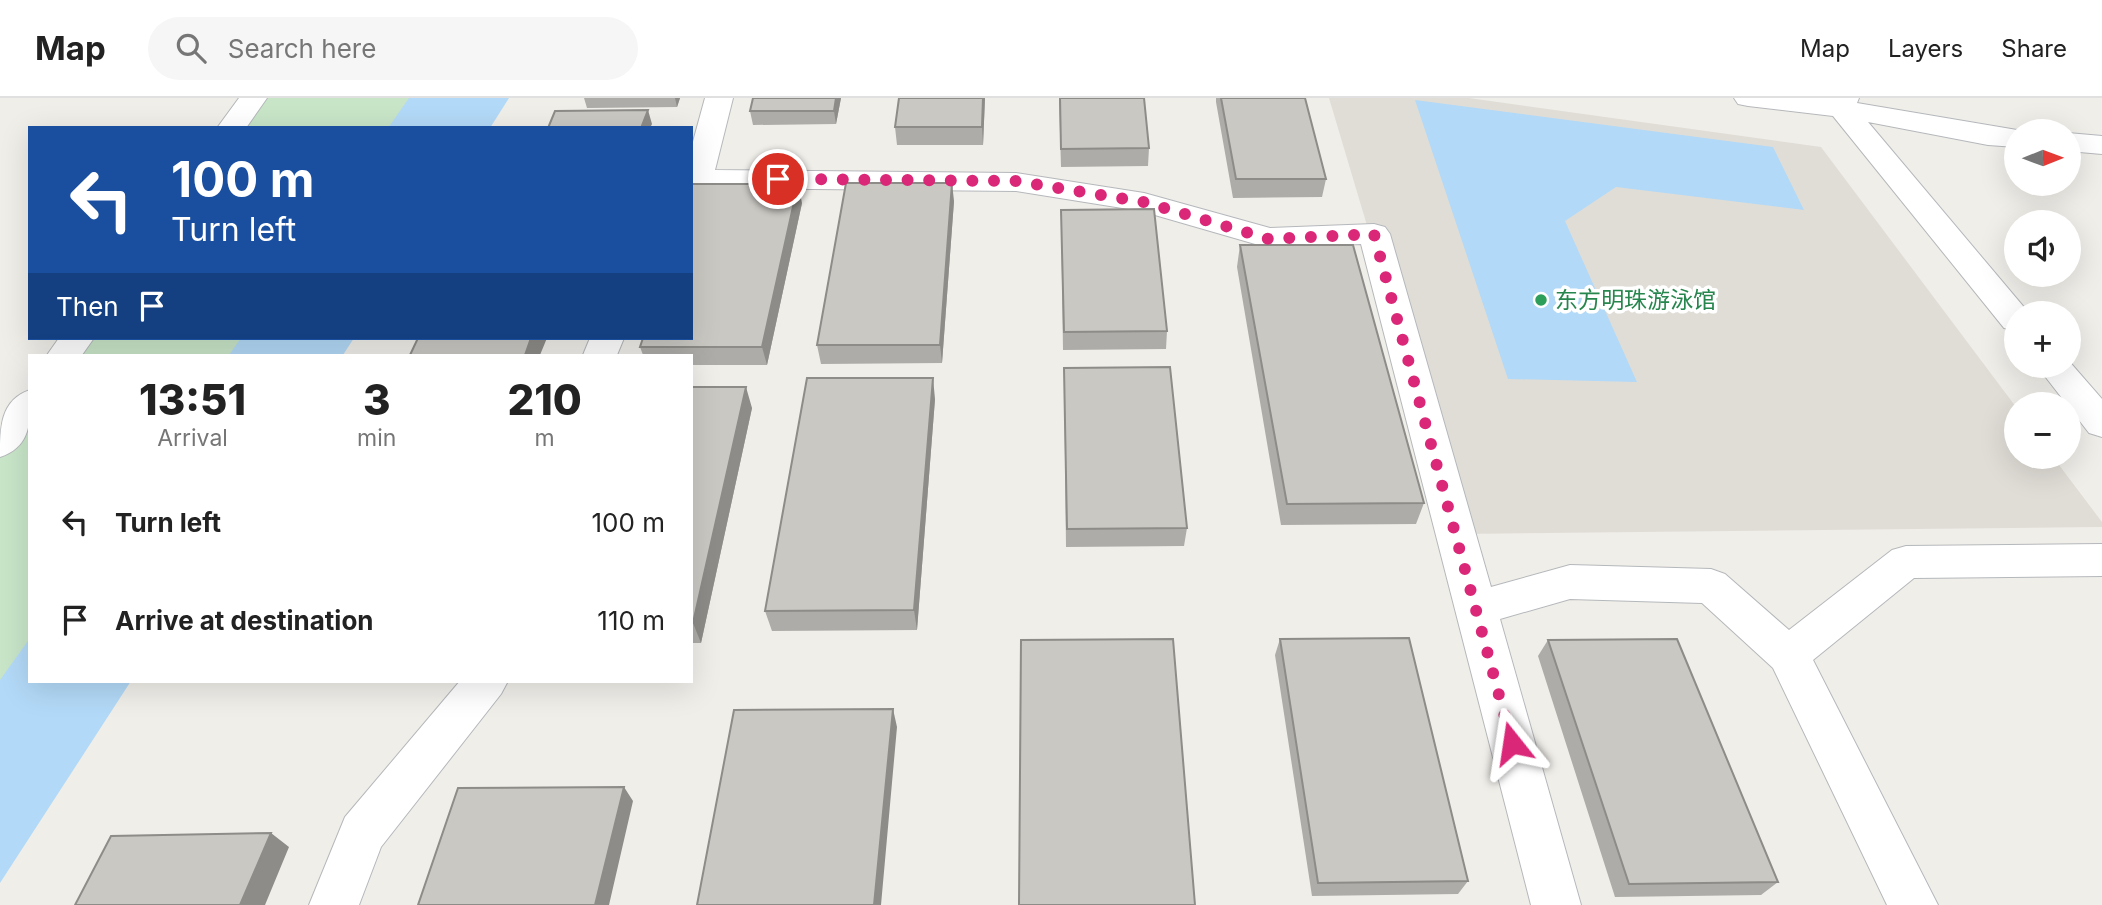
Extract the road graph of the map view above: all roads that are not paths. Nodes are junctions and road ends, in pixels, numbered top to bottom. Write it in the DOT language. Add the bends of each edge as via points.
graph roads {
  1 [pos="253,98"];
  2 [pos="719,98"];
  3 [pos="1748,98"];
  4 [pos="1844,104"];
  5 [pos="233,126"];
  6 [pos="2004,137"];
  7 [pos="2081,143"];
  8 [pos="2102,145"];
  9 [pos="695,183"];
  10 [pos="2004,305"];
  11 [pos="75,340"];
  12 [pos="65,354"];
  13 [pos="2064,378"];
  14 [pos="28,406"];
  15 [pos="2102,424"];
  16 [pos="0,443"];
  17 [pos="2102,560"];
  18 [pos="1475,608"];
  19 [pos="1788,655"];
  20 [pos="484,683"];
  21 [pos="334,905"];
  22 [pos="1556,905"];
  23 [pos="1913,905"];
  1 -- 5 [label="street"];
  2 -- 9 [label="street"];
  3 -- 4 [label="street"];
  4 -- 6 [label="street"];
  4 -- 10 [label="street"];
  7 -- 8 [label="street"];
  9 -- 18 [label="street" via="1016,181 1144,202 1269,239 1374,234"];
  11 -- 12 [label="street"];
  13 -- 15 [label="street"];
  14 -- 16 [label="street"];
  17 -- 19 [label="street" via="1906,562"];
  18 -- 19 [label="street" via="1570,582 1710,586"];
  18 -- 22 [label="street"];
  19 -- 23 [label="street"];
  20 -- 21 [label="street" via="362,833"];
}
